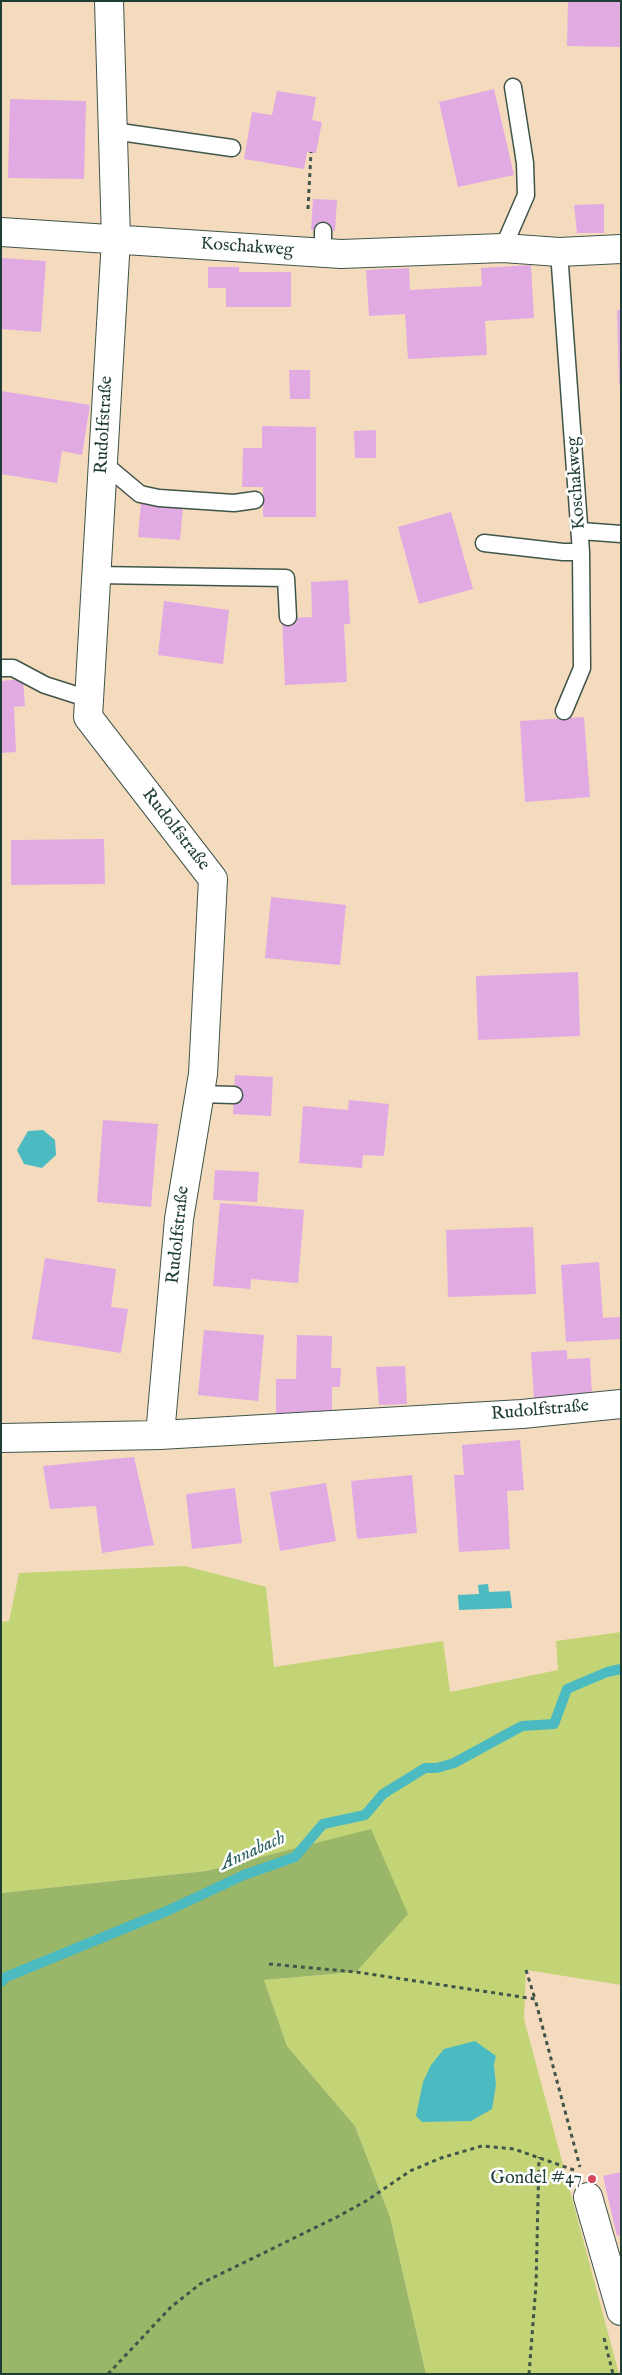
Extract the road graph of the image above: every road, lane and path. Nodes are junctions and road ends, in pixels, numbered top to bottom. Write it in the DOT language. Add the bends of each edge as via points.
graph roads {
  1 [pos="109,1"];
  2 [pos="513,87"];
  3 [pos="112,131"];
  4 [pos="232,148"];
  5 [pos="311,152"];
  6 [pos="1,232"];
  7 [pos="116,239"];
  8 [pos="319,245"];
  9 [pos="503,248"];
  10 [pos="621,249"];
  11 [pos="559,252"];
  12 [pos="103,463"];
  13 [pos="255,500"];
  14 [pos="580,531"];
  15 [pos="621,534"];
  16 [pos="484,543"];
  17 [pos="581,552"];
  18 [pos="96,575"];
  19 [pos="288,617"];
  20 [pos="1,668"];
  21 [pos="89,699"];
  22 [pos="564,711"];
  23 [pos="199,1094"];
  24 [pos="234,1095"];
  25 [pos="621,1404"];
  26 [pos="160,1435"];
  27 [pos="1,1438"];
  28 [pos="269,1964"];
  29 [pos="526,1970"];
  30 [pos="535,2000"];
  31 [pos="539,2158"];
  32 [pos="585,2185"];
  33 [pos="621,2311"];
  34 [pos="108,2374"];
  35 [pos="528,2374"];
  1 -- 3 [label="street"];
  2 -- 9 [label="lane" via="525,163 526,195"];
  3 -- 4 [label="lane"];
  3 -- 7 [label="street"];
  5 -- 8 [label="path" via="307,230"];
  6 -- 7 [label="street, Koschakweg"];
  7 -- 8 [label="street, Koschakweg"];
  7 -- 12 [label="street, Rudolfstraße"];
  8 -- 9 [label="street, Koschakweg"];
  9 -- 11 [label="street, Koschakweg"];
  10 -- 11 [label="street, Koschakweg"];
  11 -- 14 [label="lane, Koschakweg"];
  12 -- 13 [label="lane" via="140,494 234,503"];
  12 -- 18 [label="street, Rudolfstraße"];
  14 -- 15 [label="lane"];
  14 -- 17 [label="lane, Koschakweg"];
  16 -- 17 [label="lane"];
  17 -- 22 [label="lane, Koschakweg" via="582,668"];
  18 -- 19 [label="lane" via="286,578"];
  18 -- 21 [label="street, Rudolfstraße"];
  20 -- 21 [label="lane" via="13,668 45,685"];
  21 -- 23 [label="street, Rudolfstraße" via="88,717 213,879"];
  23 -- 24 [label="lane"];
  23 -- 26 [label="street, Rudolfstraße" via="179,1218"];
  25 -- 26 [label="street, Rudolfstraße" via="522,1414"];
  26 -- 27 [label="street, Rudolfstraße"];
  28 -- 30 [label="path" via="356,1972"];
  29 -- 30 [label="path"];
  30 -- 32 [label="path"];
  31 -- 32 [label="path"];
  31 -- 34 [label="path" via="514,2150 482,2146 410,2171 337,2217 200,2284 171,2307"];
  31 -- 35 [label="path" via="536,2285"];
  32 -- 33 [label="street"];
}
